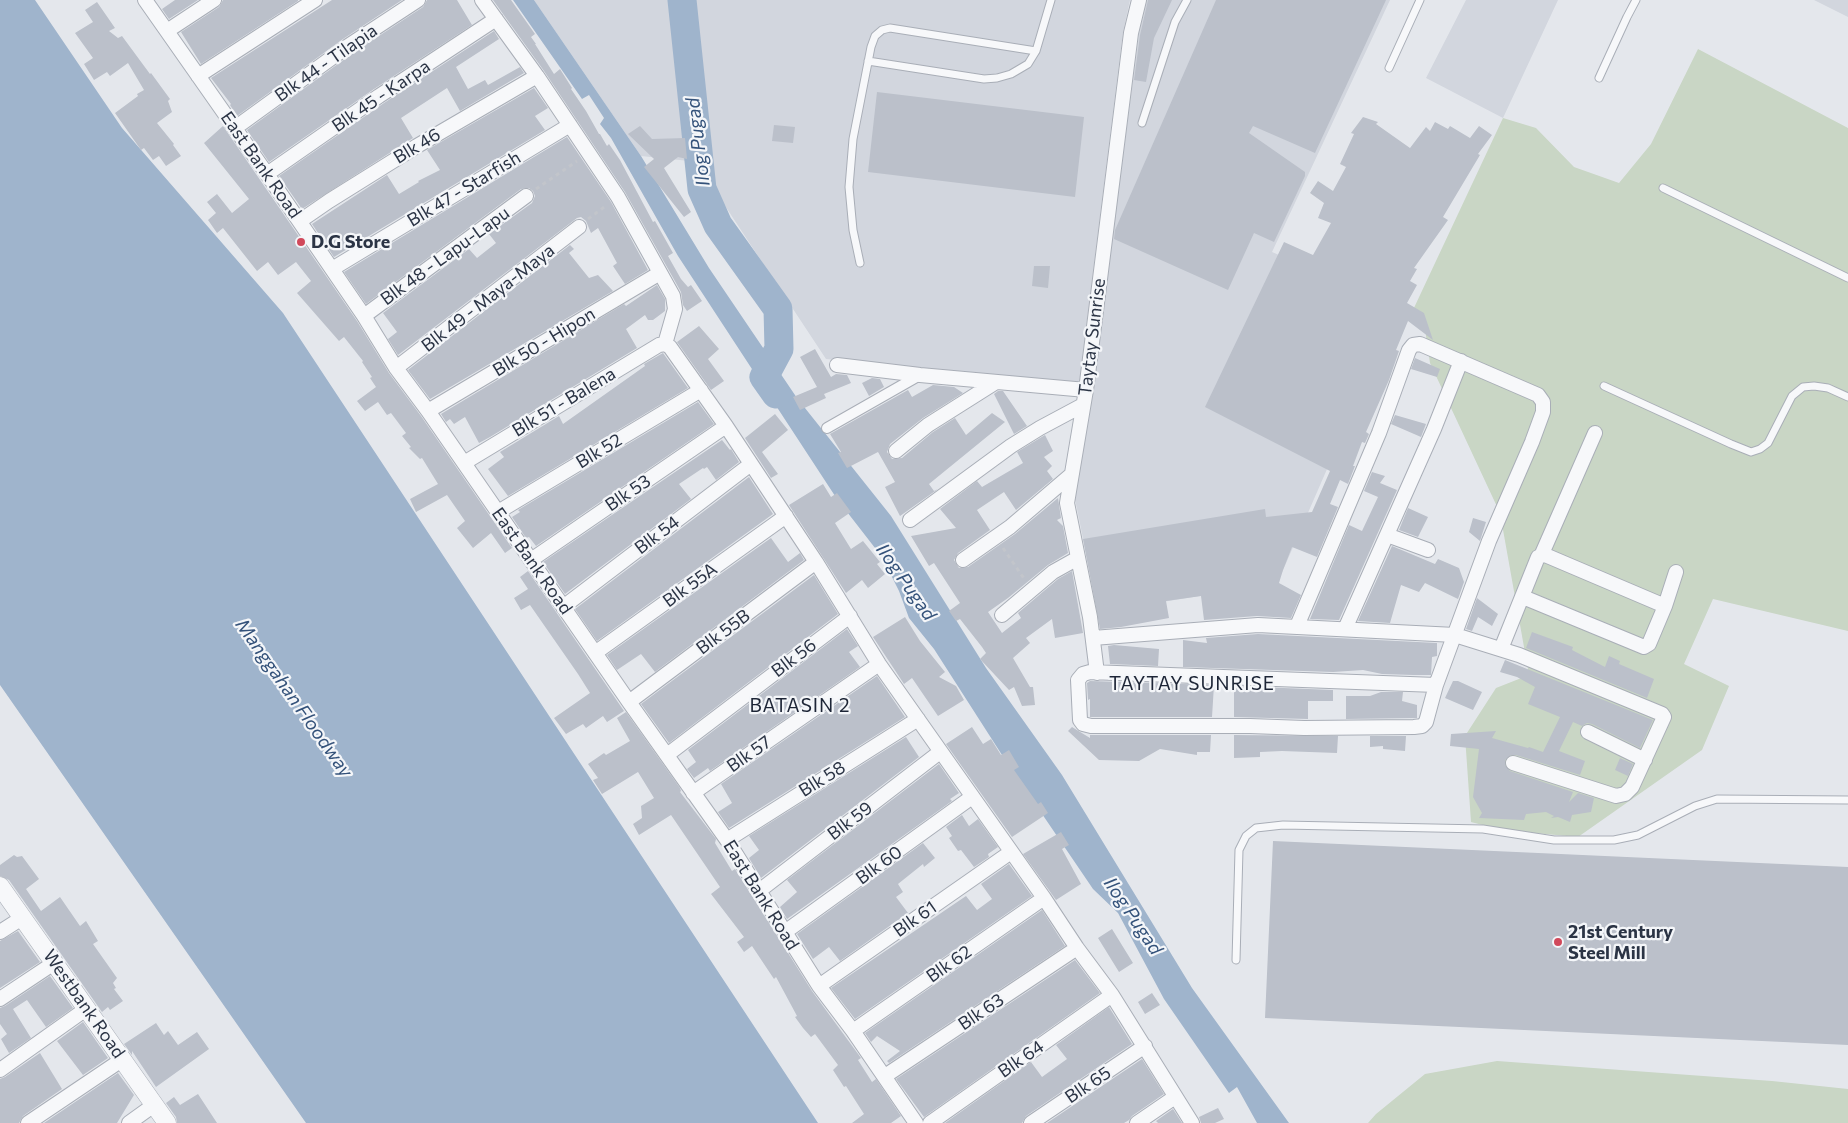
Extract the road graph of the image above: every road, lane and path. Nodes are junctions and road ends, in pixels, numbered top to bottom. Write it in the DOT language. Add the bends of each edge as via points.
graph roads {
  1 [pos="145,0"];
  2 [pos="214,0"];
  3 [pos="315,0"];
  4 [pos="418,0"];
  5 [pos="482,0"];
  6 [pos="1051,0"];
  7 [pos="1138,0"];
  8 [pos="1187,0"];
  9 [pos="1420,0"];
  10 [pos="1636,0"];
  11 [pos="496,19"];
  12 [pos="167,31"];
  13 [pos="1036,51"];
  14 [pos="868,61"];
  15 [pos="1389,68"];
  16 [pos="198,76"];
  17 [pos="537,76"];
  18 [pos="1600,78"];
  19 [pos="1142,123"];
  20 [pos="570,125"];
  21 [pos="235,128"];
  22 [pos="588,154"];
  23 [pos="267,174"];
  24 [pos="1664,188"];
  25 [pos="526,196"];
  26 [pos="618,197"];
  27 [pos="300,221"];
  28 [pos="579,227"];
  29 [pos="860,263"];
  30 [pos="332,269"];
  31 [pos="660,273"];
  32 [pos="1848,278"];
  33 [pos="364,316"];
  34 [pos="665,344"];
  35 [pos="1460,361"];
  36 [pos="837,365"];
  37 [pos="396,368"];
  38 [pos="920,375"];
  39 [pos="996,382"];
  40 [pos="1604,386"];
  41 [pos="701,390"];
  42 [pos="1086,390"];
  43 [pos="1848,397"];
  44 [pos="1083,405"];
  45 [pos="428,411"];
  46 [pos="726,426"];
  47 [pos="827,428"];
  48 [pos="1595,433"];
  49 [pos="896,451"];
  50 [pos="464,463"];
  51 [pos="751,464"];
  52 [pos="1072,474"];
  53 [pos="498,512"];
  54 [pos="786,516"];
  55 [pos="910,520"];
  56 [pos="1387,535"];
  57 [pos="996,537"];
  58 [pos="1428,550"];
  59 [pos="1541,556"];
  60 [pos="1078,558"];
  61 [pos="531,560"];
  62 [pos="963,560"];
  63 [pos="816,562"];
  64 [pos="1676,572"];
  65 [pos="1032,589"];
  66 [pos="1523,597"];
  67 [pos="1665,606"];
  68 [pos="563,607"];
  69 [pos="1002,615"];
  70 [pos="850,616"];
  71 [pos="1298,626"];
  72 [pos="1345,629"];
  73 [pos="1455,635"];
  74 [pos="1094,638"];
  75 [pos="1501,649"];
  76 [pos="595,653"];
  77 [pos="879,664"];
  78 [pos="1097,673"];
  79 [pos="1436,686"];
  80 [pos="629,702"];
  81 [pos="918,719"];
  82 [pos="1588,732"];
  83 [pos="940,752"];
  84 [pos="667,755"];
  85 [pos="1645,760"];
  86 [pos="1513,763"];
  87 [pos="693,793"];
  88 [pos="972,798"];
  89 [pos="1848,800"];
  90 [pos="727,840"];
  91 [pos="1011,852"];
  92 [pos="0,886"];
  93 [pos="759,891"];
  94 [pos="1044,898"];
  95 [pos="22,918"];
  96 [pos="0,932"];
  97 [pos="785,932"];
  98 [pos="1077,948"];
  99 [pos="1236,960"];
  100 [pos="54,963"];
  101 [pos="819,986"];
  102 [pos="1112,995"];
  103 [pos="0,999"];
  104 [pos="86,1009"];
  105 [pos="854,1031"];
  106 [pos="1144,1046"];
  107 [pos="123,1059"];
  108 [pos="0,1070"];
  109 [pos="884,1076"];
  110 [pos="1175,1097"];
  111 [pos="154,1104"];
  112 [pos="28,1123"];
  113 [pos="129,1123"];
  114 [pos="167,1123"];
  115 [pos="916,1123"];
  116 [pos="930,1123"];
  117 [pos="1031,1123"];
  118 [pos="1136,1123"];
  119 [pos="1192,1123"];
  1 -- 12 [label="street, East Bank Road"];
  2 -- 12 [label="street"];
  3 -- 16 [label="street"];
  4 -- 21 [label="street, Blk 44 - Tilapia"];
  5 -- 11 [label="street"];
  6 -- 13 [label="lane"];
  7 -- 42 [label="street, Taytay Sunrise" via="1131,33"];
  8 -- 19 [label="lane" via="1175,22"];
  9 -- 15 [label="lane"];
  10 -- 18 [label="lane"];
  11 -- 17 [label="street"];
  11 -- 23 [label="street, Blk 45 - Karpa"];
  12 -- 16 [label="street, East Bank Road"];
  13 -- 14 [label="lane" via="1028,64 1011,74 991,79"];
  13 -- 14 [label="lane" via="890,28 875,36"];
  14 -- 29 [label="lane" via="853,139 849,186"];
  16 -- 21 [label="street, East Bank Road"];
  17 -- 20 [label="street"];
  17 -- 27 [label="street, Blk 46" via="417,146"];
  20 -- 22 [label="street"];
  20 -- 30 [label="street, Blk 47 - Starfish"];
  21 -- 23 [label="street, East Bank Road"];
  22 -- 25 [label="path"];
  22 -- 26 [label="street"];
  23 -- 27 [label="street, East Bank Road"];
  24 -- 32 [label="lane"];
  25 -- 33 [label="street, Blk 48 - Lapu-Lapu"];
  26 -- 28 [label="path"];
  26 -- 31 [label="street"];
  27 -- 30 [label="street, East Bank Road"];
  28 -- 37 [label="street, Blk 49 - Maya-Maya"];
  30 -- 33 [label="street, East Bank Road"];
  31 -- 34 [label="street" via="675,302"];
  31 -- 45 [label="street, Blk 50 - Hipon"];
  33 -- 37 [label="street, East Bank Road"];
  34 -- 41 [label="street"];
  34 -- 50 [label="street, Blk 51 - Balena"];
  35 -- 56 [label="street" via="1434,430"];
  35 -- 71 [label="street" via="1420,344 1413,345"];
  35 -- 73 [label="street" via="1538,395 1543,402 1543,412 1488,541"];
  36 -- 38 [label="street"];
  37 -- 45 [label="street, East Bank Road"];
  38 -- 39 [label="street"];
  38 -- 47 [label="street"];
  39 -- 42 [label="street"];
  39 -- 49 [label="street"];
  40 -- 43 [label="lane" via="1751,452 1768,443 1792,396 1803,387 1828,388"];
  41 -- 46 [label="street"];
  41 -- 53 [label="street, Blk 52"];
  42 -- 44 [label="street, Taytay Sunrise"];
  44 -- 52 [label="street, Taytay Sunrise"];
  44 -- 55 [label="street" via="1011,446"];
  45 -- 50 [label="street, East Bank Road"];
  46 -- 51 [label="street"];
  46 -- 61 [label="street, Blk 53"];
  48 -- 59 [label="street"];
  50 -- 53 [label="street, East Bank Road"];
  51 -- 54 [label="street"];
  51 -- 68 [label="street, Blk 54"];
  52 -- 57 [label="street"];
  52 -- 60 [label="street, Taytay Sunrise" via="1067,503"];
  53 -- 61 [label="street, East Bank Road"];
  54 -- 63 [label="street"];
  54 -- 76 [label="street, Blk 55A"];
  56 -- 58 [label="street"];
  56 -- 72 [label="street"];
  57 -- 62 [label="street"];
  57 -- 65 [label="path"];
  59 -- 66 [label="street"];
  59 -- 67 [label="street"];
  60 -- 65 [label="street"];
  60 -- 74 [label="street, Taytay Sunrise"];
  61 -- 68 [label="street, East Bank Road"];
  63 -- 70 [label="street"];
  63 -- 80 [label="street, Blk 55B"];
  64 -- 67 [label="street"];
  65 -- 69 [label="street"];
  66 -- 67 [label="street" via="1644,647 1649,644"];
  66 -- 75 [label="street"];
  68 -- 76 [label="street, East Bank Road"];
  70 -- 77 [label="street"];
  70 -- 84 [label="street, Blk 56"];
  71 -- 72 [label="street"];
  71 -- 74 [label="street" via="1258,625"];
  72 -- 73 [label="street"];
  73 -- 75 [label="street"];
  73 -- 79 [label="street"];
  74 -- 78 [label="street, Taytay Sunrise"];
  75 -- 85 [label="street" via="1662,714 1664,719"];
  76 -- 80 [label="street, East Bank Road"];
  77 -- 81 [label="street"];
  77 -- 87 [label="street, Blk 57"];
  78 -- 79 [label="street"];
  78 -- 79 [label="street" via="1083,674 1078,680 1080,720 1086,726 1414,727 1426,722"];
  80 -- 84 [label="street, East Bank Road"];
  81 -- 83 [label="street"];
  81 -- 90 [label="street, Blk 58"];
  82 -- 85 [label="street"];
  83 -- 88 [label="street"];
  83 -- 93 [label="street, Blk 59"];
  84 -- 87 [label="street, East Bank Road"];
  85 -- 86 [label="street" via="1632,787 1625,794 1616,796"];
  87 -- 90 [label="street, East Bank Road"];
  88 -- 91 [label="street"];
  88 -- 97 [label="street, Blk 60"];
  89 -- 99 [label="lane" via="1717,799 1695,806 1638,835 1614,840 1554,840 1483,829 1283,825 1256,828 1246,836 1239,850"];
  90 -- 93 [label="street, East Bank Road"];
  91 -- 94 [label="street"];
  91 -- 101 [label="street, Blk 61"];
  92 -- 95 [label="street, Westbank Road"];
  93 -- 97 [label="street, East Bank Road"];
  94 -- 98 [label="street"];
  94 -- 105 [label="street, Blk 62"];
  95 -- 96 [label="street"];
  95 -- 100 [label="street, Westbank Road"];
  97 -- 101 [label="street, East Bank Road"];
  98 -- 102 [label="street"];
  98 -- 109 [label="street, Blk 63"];
  100 -- 103 [label="street"];
  100 -- 104 [label="street, Westbank Road"];
  101 -- 105 [label="street, East Bank Road"];
  102 -- 106 [label="street"];
  102 -- 116 [label="street, Blk 64"];
  104 -- 107 [label="street, Westbank Road"];
  104 -- 108 [label="street"];
  105 -- 109 [label="street, East Bank Road"];
  106 -- 110 [label="street"];
  106 -- 117 [label="street, Blk 65"];
  107 -- 111 [label="street, Westbank Road"];
  107 -- 112 [label="street"];
  109 -- 115 [label="street, East Bank Road"];
  110 -- 118 [label="street"];
  110 -- 119 [label="street"];
  111 -- 113 [label="street"];
  111 -- 114 [label="street, Westbank Road"];
}
